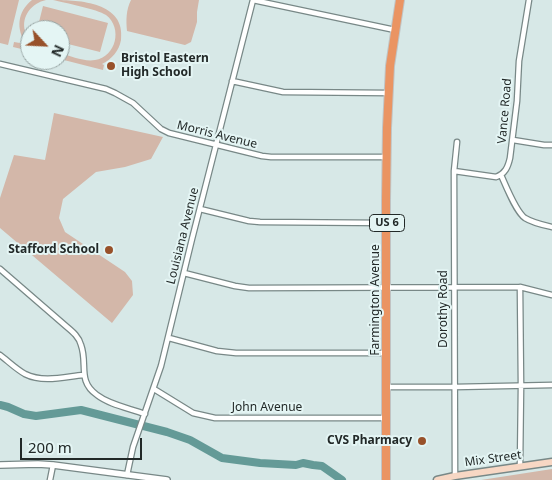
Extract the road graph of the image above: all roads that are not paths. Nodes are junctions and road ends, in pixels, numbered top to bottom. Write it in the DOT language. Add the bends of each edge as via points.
graph roads {
  1 [pos="253,0"];
  2 [pos="400,0"];
  3 [pos="529,0"];
  4 [pos="395,30"];
  5 [pos="0,64"];
  6 [pos="232,81"];
  7 [pos="389,93"];
  8 [pos="513,140"];
  9 [pos="457,142"];
  10 [pos="216,145"];
  11 [pos="552,145"];
  12 [pos="387,157"];
  13 [pos="454,171"];
  14 [pos="501,175"];
  15 [pos="200,209"];
  16 [pos="387,223"];
  17 [pos="552,227"];
  18 [pos="0,269"];
  19 [pos="184,273"];
  20 [pos="520,287"];
  21 [pos="387,288"];
  22 [pos="454,288"];
  23 [pos="552,295"];
  24 [pos="169,338"];
  25 [pos="387,353"];
  26 [pos="0,354"];
  27 [pos="84,375"];
  28 [pos="552,385"];
  29 [pos="521,386"];
  30 [pos="387,387"];
  31 [pos="455,387"];
  32 [pos="154,389"];
  33 [pos="144,414"];
  34 [pos="387,418"];
  35 [pos="552,462"];
  36 [pos="0,465"];
  37 [pos="53,465"];
  38 [pos="520,466"];
  39 [pos="127,475"];
  40 [pos="455,476"];
  41 [pos="118,477"];
  42 [pos="50,480"];
  43 [pos="167,480"];
  44 [pos="386,480"];
  45 [pos="437,480"];
  1 -- 4 [label="street"];
  1 -- 6 [label="street, Louisiana Avenue"];
  2 -- 4 [label="highway, Farmington Avenue / US 6"];
  3 -- 8 [label="street, Vance Road" via="519,62"];
  4 -- 7 [label="highway, Farmington Avenue / US 6"];
  5 -- 10 [label="street, Morris Avenue" via="106,90 127,99 169,133"];
  6 -- 7 [label="street" via="283,92"];
  6 -- 10 [label="street, Louisiana Avenue"];
  7 -- 12 [label="highway, Farmington Avenue / US 6"];
  8 -- 11 [label="street"];
  8 -- 14 [label="street, Vance Road" via="508,166"];
  9 -- 13 [label="street, Dorothy Road"];
  10 -- 12 [label="street, Morris Avenue" via="271,157"];
  10 -- 15 [label="street, Louisiana Avenue"];
  12 -- 16 [label="highway, Farmington Avenue / US 6"];
  13 -- 14 [label="street" via="492,177"];
  13 -- 22 [label="street, Dorothy Road"];
  14 -- 17 [label="street" via="522,216"];
  15 -- 16 [label="street" via="260,222"];
  15 -- 19 [label="street, Louisiana Avenue"];
  16 -- 21 [label="highway, Farmington Avenue / US 6"];
  18 -- 27 [label="street" via="77,336 83,350"];
  19 -- 21 [label="street" via="249,288"];
  19 -- 24 [label="street, Louisiana Avenue"];
  20 -- 22 [label="street"];
  20 -- 23 [label="street"];
  20 -- 29 [label="street"];
  21 -- 22 [label="street"];
  21 -- 25 [label="highway, Farmington Avenue / US 6"];
  22 -- 31 [label="street, Dorothy Road"];
  24 -- 25 [label="street" via="236,353"];
  24 -- 32 [label="street, Louisiana Avenue"];
  25 -- 30 [label="highway, Farmington Avenue / US 6"];
  26 -- 27 [label="street" via="26,374 36,377"];
  27 -- 33 [label="street" via="97,395"];
  28 -- 29 [label="street"];
  29 -- 31 [label="street"];
  29 -- 38 [label="street"];
  30 -- 31 [label="street"];
  30 -- 34 [label="highway, Farmington Avenue / US 6"];
  31 -- 40 [label="street, Dorothy Road"];
  32 -- 33 [label="street, Louisiana Avenue"];
  32 -- 34 [label="street, John Avenue" via="193,413 215,418"];
  33 -- 39 [label="street, Louisiana Avenue"];
  34 -- 44 [label="highway, Farmington Avenue / US 6"];
  35 -- 38 [label="main road, Mix Street"];
  36 -- 37 [label="street"];
  37 -- 41 [label="street"];
  37 -- 42 [label="street"];
  38 -- 40 [label="main road, Mix Street"];
  39 -- 41 [label="street"];
  39 -- 43 [label="street"];
  40 -- 45 [label="main road, Mix Street"];
}
